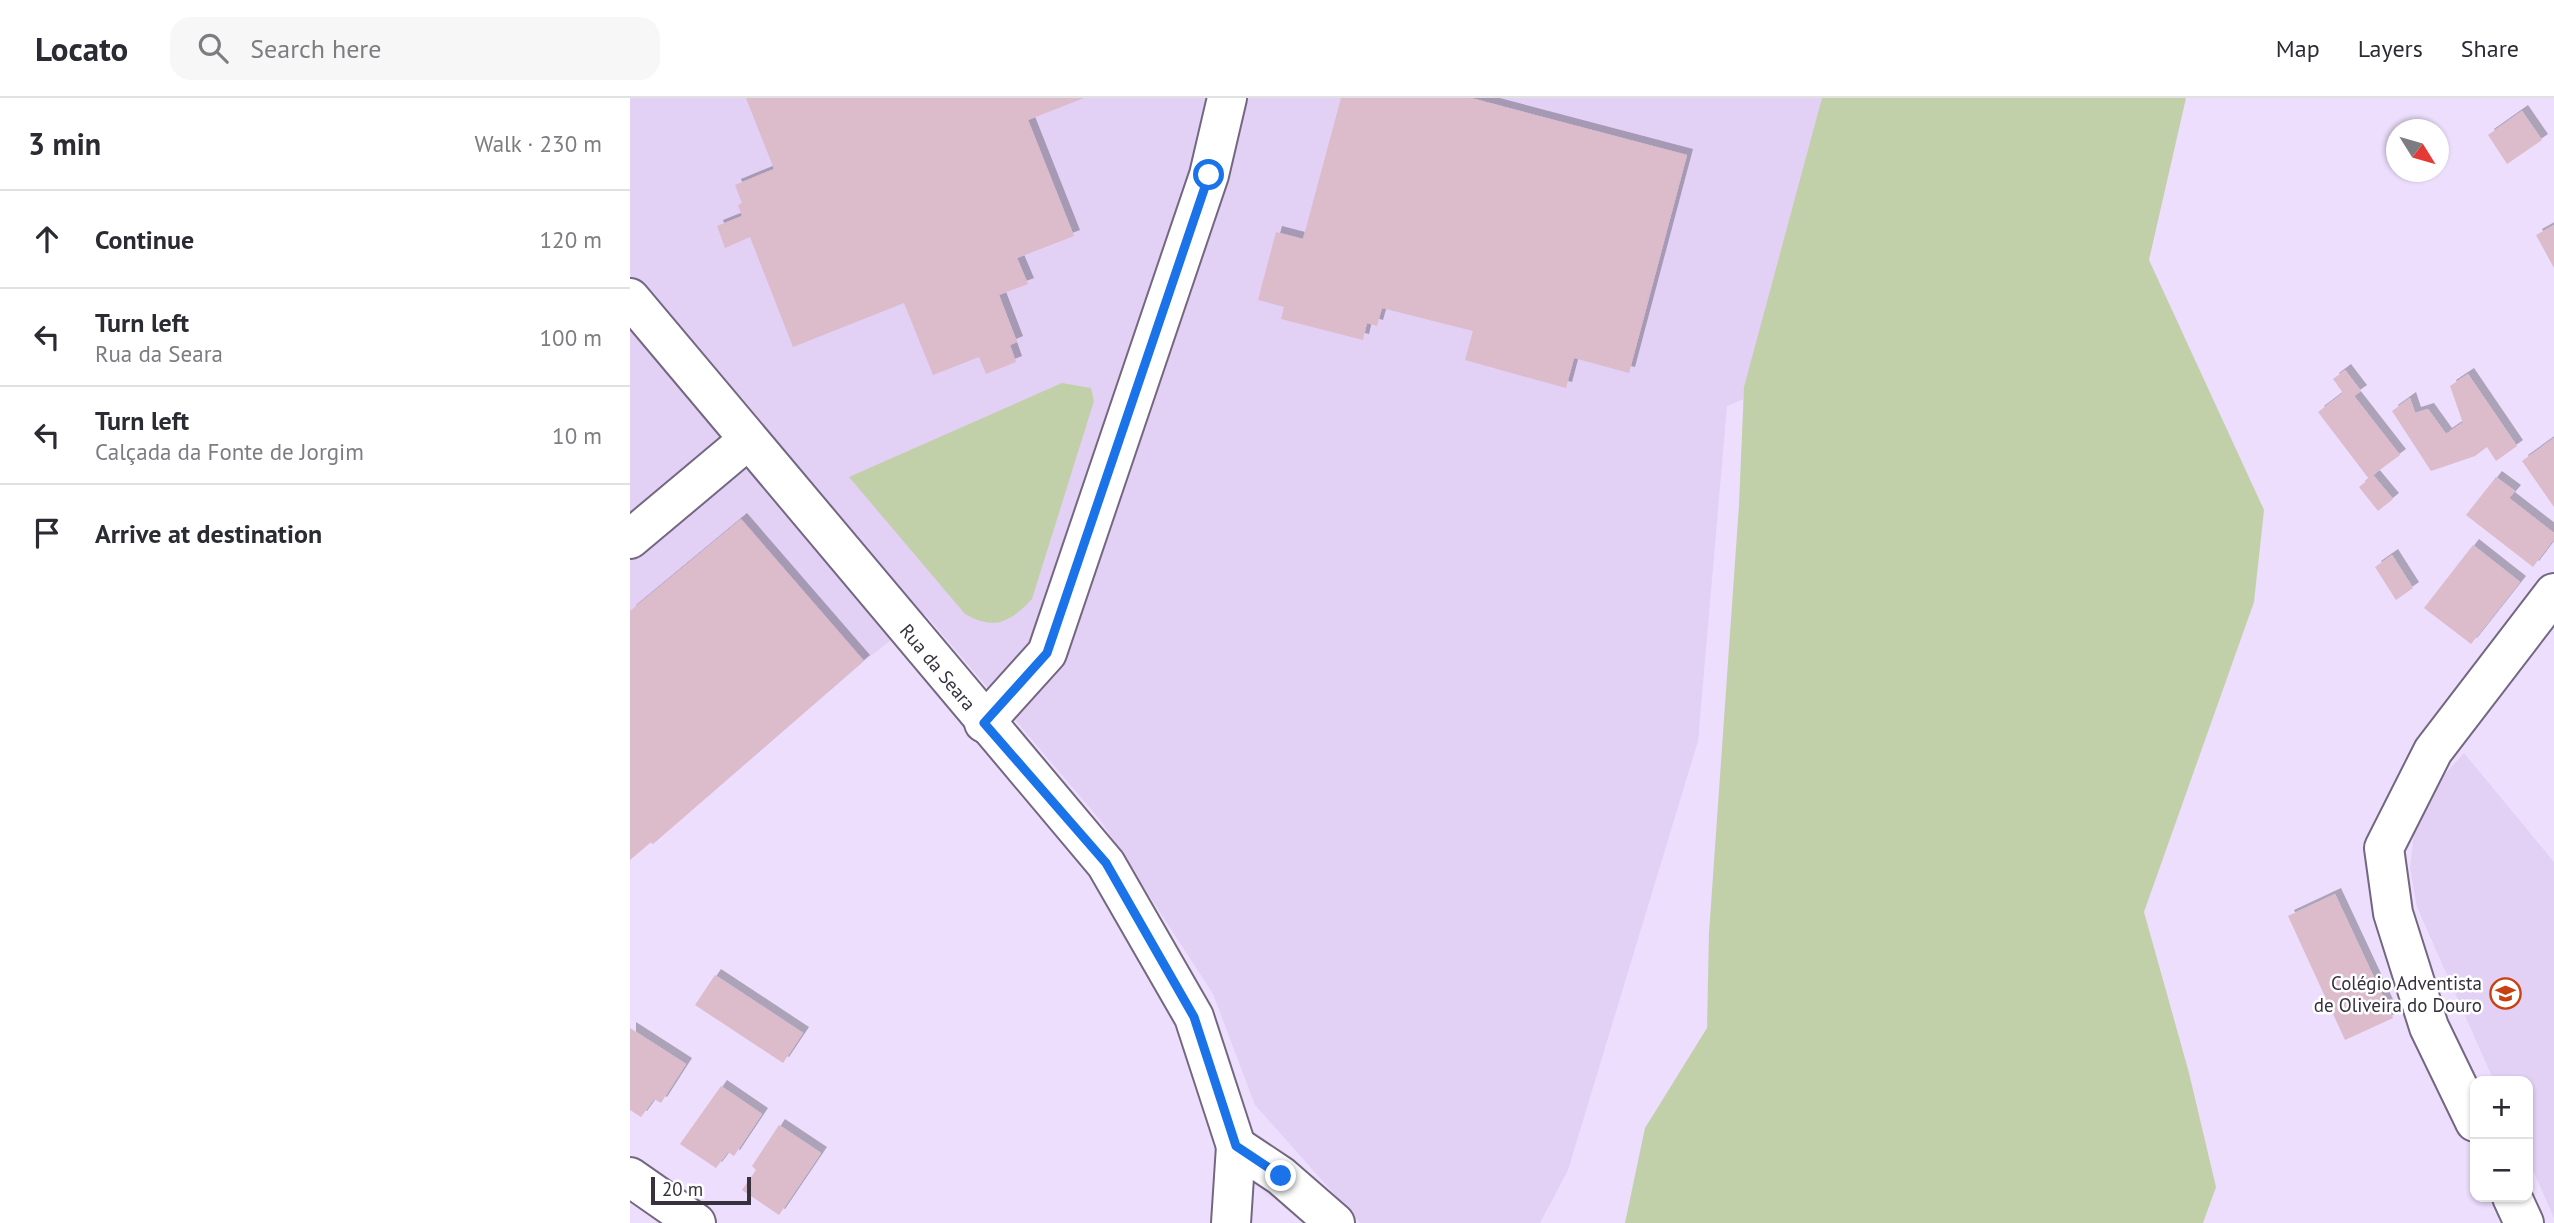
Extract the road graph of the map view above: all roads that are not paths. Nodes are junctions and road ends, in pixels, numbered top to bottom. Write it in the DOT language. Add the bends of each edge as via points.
graph roads {
  1 [pos="1227,98"];
  2 [pos="630,298"];
  3 [pos="748,440"];
  4 [pos="630,539"];
  5 [pos="2554,593"];
  6 [pos="984,723"];
  7 [pos="2470,1112"];
  8 [pos="1236,1146"];
  9 [pos="630,1177"];
  10 [pos="2514,1202"];
  11 [pos="696,1223"];
  12 [pos="1231,1223"];
  13 [pos="1335,1223"];
  14 [pos="2524,1223"];
  1 -- 6 [label="street" via="1209,175 1047,653"];
  2 -- 3 [label="street, Rua da Seara"];
  3 -- 4 [label="street"];
  3 -- 6 [label="street, Rua da Seara"];
  5 -- 7 [label="street" via="2433,751 2384,848 2393,913 2429,1027"];
  6 -- 8 [label="street, Rua da Seara" via="1106,863 1194,1017"];
  8 -- 12 [label="street, Rua da Seara"];
  8 -- 13 [label="street" via="1281,1176"];
  9 -- 11 [label="street"];
  10 -- 14 [label="street"];
}
